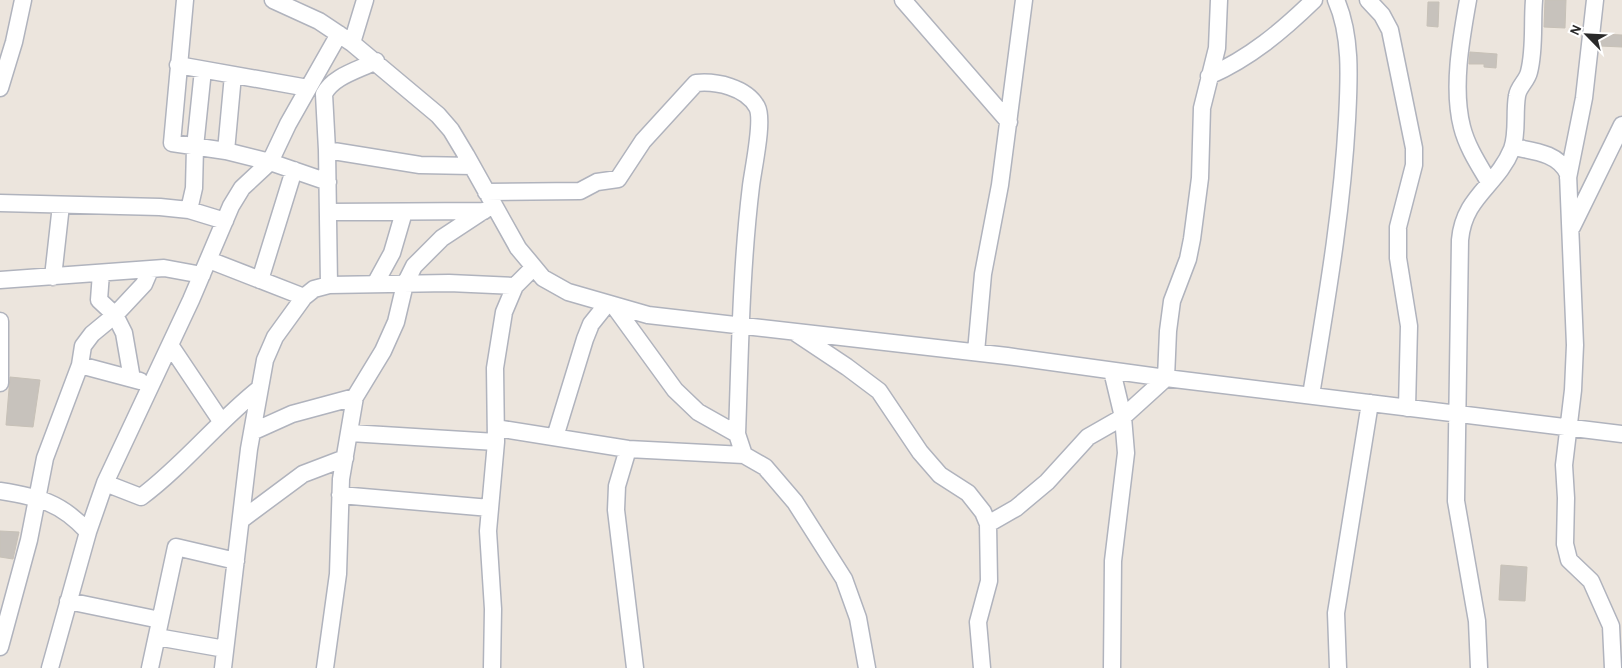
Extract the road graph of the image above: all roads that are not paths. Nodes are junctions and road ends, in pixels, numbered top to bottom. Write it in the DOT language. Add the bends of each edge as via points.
graph roads {
  1 [pos="22,0"];
  2 [pos="185,0"];
  3 [pos="272,0"];
  4 [pos="365,0"];
  5 [pos="904,0"];
  6 [pos="1024,0"];
  7 [pos="1219,0"];
  8 [pos="1314,0"];
  9 [pos="1336,0"];
  10 [pos="1368,0"];
  11 [pos="1468,0"];
  12 [pos="1534,0"];
  13 [pos="1595,0"];
  14 [pos="346,38"];
  15 [pos="376,61"];
  16 [pos="178,65"];
  17 [pos="203,70"];
  18 [pos="233,75"];
  19 [pos="1209,76"];
  20 [pos="0,88"];
  21 [pos="308,88"];
  22 [pos="1009,122"];
  23 [pos="1622,124"];
  24 [pos="195,147"];
  25 [pos="1513,148"];
  26 [pos="327,150"];
  27 [pos="226,151"];
  28 [pos="270,162"];
  29 [pos="472,166"];
  30 [pos="294,170"];
  31 [pos="1568,178"];
  32 [pos="328,182"];
  33 [pos="1489,182"];
  34 [pos="486,192"];
  35 [pos="0,204"];
  36 [pos="61,205"];
  37 [pos="189,210"];
  38 [pos="490,211"];
  39 [pos="328,212"];
  40 [pos="404,212"];
  41 [pos="225,221"];
  42 [pos="1571,229"];
  43 [pos="206,268"];
  44 [pos="533,268"];
  45 [pos="150,270"];
  46 [pos="101,273"];
  47 [pos="53,277"];
  48 [pos="0,280"];
  49 [pos="260,280"];
  50 [pos="375,284"];
  51 [pos="405,284"];
  52 [pos="329,285"];
  53 [pos="515,286"];
  54 [pos="304,297"];
  55 [pos="611,305"];
  56 [pos="115,315"];
  57 [pos="0,321"];
  58 [pos="741,326"];
  59 [pos="794,332"];
  60 [pos="170,345"];
  61 [pos="976,352"];
  62 [pos="80,365"];
  63 [pos="1112,370"];
  64 [pos="1166,378"];
  65 [pos="132,379"];
  66 [pos="0,381"];
  67 [pos="152,384"];
  68 [pos="260,388"];
  69 [pos="1311,395"];
  70 [pos="355,397"];
  71 [pos="1370,403"];
  72 [pos="1407,408"];
  73 [pos="1457,414"];
  74 [pos="1123,417"];
  75 [pos="221,421"];
  76 [pos="1569,427"];
  77 [pos="252,432"];
  78 [pos="350,432"];
  79 [pos="737,434"];
  80 [pos="1622,434"];
  81 [pos="496,435"];
  82 [pos="555,437"];
  83 [pos="628,449"];
  84 [pos="744,455"];
  85 [pos="345,458"];
  86 [pos="106,483"];
  87 [pos="0,491"];
  88 [pos="340,495"];
  89 [pos="37,497"];
  90 [pos="490,508"];
  91 [pos="241,520"];
  92 [pos="988,524"];
  93 [pos="88,532"];
  94 [pos="236,561"];
  95 [pos="68,601"];
  96 [pos="160,620"];
  97 [pos="157,637"];
  98 [pos="0,647"];
  99 [pos="225,650"];
  100 [pos="50,668"];
  101 [pos="150,668"];
  102 [pos="223,668"];
  103 [pos="324,668"];
  104 [pos="492,668"];
  105 [pos="635,668"];
  106 [pos="867,668"];
  107 [pos="982,668"];
  108 [pos="1112,668"];
  109 [pos="1338,668"];
  110 [pos="1479,668"];
  111 [pos="1612,668"];
  1 -- 20 [label="street"];
  2 -- 16 [label="street"];
  3 -- 14 [label="street" via="319,21"];
  4 -- 14 [label="street"];
  5 -- 22 [label="street"];
  6 -- 22 [label="street"];
  7 -- 19 [label="street" via="1217,48"];
  8 -- 19 [label="street" via="1268,42"];
  9 -- 69 [label="street" via="1347,49 1345,151 1340,211"];
  10 -- 72 [label="street" via="1390,30 1414,148 1414,164 1398,235 1398,258 1409,326"];
  11 -- 33 [label="street" via="1458,102 1462,127"];
  12 -- 25 [label="street" via="1529,75 1517,94"];
  13 -- 31 [label="street" via="1584,98"];
  14 -- 15 [label="street"];
  14 -- 21 [label="street"];
  15 -- 26 [label="street" via="328,86 324,94"];
  15 -- 29 [label="street" via="438,115"];
  16 -- 17 [label="street"];
  16 -- 24 [label="street" via="170,139 174,144"];
  17 -- 18 [label="street"];
  17 -- 24 [label="street"];
  18 -- 21 [label="street"];
  18 -- 27 [label="street"];
  19 -- 64 [label="street" via="1202,108 1200,178 1192,238 1188,259 1172,300"];
  21 -- 28 [label="street"];
  22 -- 61 [label="street" via="983,274"];
  23 -- 42 [label="street"];
  24 -- 27 [label="street"];
  24 -- 37 [label="street" via="194,188"];
  25 -- 31 [label="street" via="1552,157 1566,169"];
  25 -- 33 [label="street"];
  26 -- 29 [label="street" via="420,165"];
  26 -- 32 [label="street"];
  27 -- 28 [label="street"];
  28 -- 30 [label="street"];
  28 -- 41 [label="street" via="242,188"];
  29 -- 34 [label="street"];
  30 -- 32 [label="street"];
  30 -- 49 [label="street"];
  31 -- 42 [label="street"];
  32 -- 39 [label="street"];
  33 -- 73 [label="street" via="1461,224"];
  34 -- 38 [label="street"];
  34 -- 58 [label="street" via="580,191 597,182 618,179 643,142 696,83 711,82 746,94 758,108 759,122 750,192"];
  35 -- 36 [label="street"];
  36 -- 37 [label="street" via="160,206"];
  36 -- 47 [label="street"];
  37 -- 41 [label="street"];
  38 -- 40 [label="street"];
  38 -- 44 [label="street"];
  38 -- 51 [label="street" via="442,238 414,266"];
  39 -- 40 [label="street"];
  39 -- 52 [label="street"];
  40 -- 50 [label="street" via="392,253"];
  41 -- 43 [label="street"];
  42 -- 76 [label="street" via="1575,345"];
  43 -- 45 [label="street"];
  43 -- 49 [label="street"];
  43 -- 60 [label="street"];
  44 -- 53 [label="street"];
  44 -- 55 [label="street" via="543,278 568,292"];
  45 -- 46 [label="street"];
  45 -- 56 [label="street" via="144,284"];
  46 -- 47 [label="street"];
  46 -- 56 [label="street" via="99,300"];
  47 -- 48 [label="street"];
  49 -- 54 [label="street"];
  50 -- 51 [label="street"];
  50 -- 52 [label="street"];
  51 -- 53 [label="street"];
  51 -- 70 [label="street" via="396,322 383,351"];
  52 -- 54 [label="street" via="314,289"];
  53 -- 81 [label="street" via="504,312 495,368"];
  54 -- 68 [label="street" via="269,346"];
  55 -- 58 [label="street" via="648,315"];
  55 -- 79 [label="street" via="676,390 698,412"];
  55 -- 82 [label="street" via="591,324 584,339"];
  56 -- 62 [label="street" via="83,346"];
  56 -- 65 [label="street" via="127,343"];
  57 -- 66 [label="street"];
  58 -- 59 [label="street"];
  58 -- 79 [label="street"];
  59 -- 61 [label="street"];
  59 -- 92 [label="street" via="879,391 920,452 940,475 968,492"];
  60 -- 67 [label="street"];
  60 -- 75 [label="street"];
  61 -- 63 [label="street"];
  62 -- 65 [label="street"];
  62 -- 89 [label="street" via="45,458"];
  63 -- 64 [label="street"];
  63 -- 74 [label="street"];
  64 -- 69 [label="street"];
  64 -- 74 [label="street"];
  65 -- 67 [label="street"];
  67 -- 86 [label="street"];
  68 -- 75 [label="street"];
  68 -- 77 [label="street"];
  69 -- 71 [label="street"];
  70 -- 77 [label="street" via="292,414"];
  70 -- 78 [label="street"];
  71 -- 72 [label="street"];
  71 -- 109 [label="street" via="1336,613"];
  72 -- 73 [label="street"];
  73 -- 76 [label="street"];
  73 -- 110 [label="street" via="1456,501 1478,621"];
  74 -- 92 [label="street" via="1088,437 1047,482 1016,508"];
  74 -- 108 [label="street" via="1126,453 1113,561"];
  75 -- 86 [label="street" via="204,441 142,497"];
  76 -- 80 [label="street"];
  76 -- 111 [label="street" via="1564,465 1565,544 1569,560 1591,581 1611,626"];
  77 -- 91 [label="street"];
  78 -- 81 [label="street"];
  78 -- 85 [label="street"];
  79 -- 84 [label="street"];
  81 -- 82 [label="street"];
  81 -- 90 [label="street"];
  82 -- 83 [label="street"];
  83 -- 84 [label="street"];
  83 -- 105 [label="street" via="617,486 616,510"];
  84 -- 106 [label="street" via="766,467 795,502 844,579 858,618"];
  85 -- 88 [label="street"];
  85 -- 91 [label="street" via="303,474"];
  86 -- 93 [label="street"];
  87 -- 89 [label="street"];
  88 -- 90 [label="street"];
  88 -- 103 [label="street" via="338,574"];
  89 -- 93 [label="street" via="74,516"];
  89 -- 98 [label="street" via="29,540"];
  90 -- 104 [label="street"];
  91 -- 94 [label="street"];
  92 -- 107 [label="street" via="989,581 978,622"];
  93 -- 95 [label="street"];
  94 -- 96 [label="street" via="176,547"];
  94 -- 99 [label="street"];
  95 -- 96 [label="street"];
  95 -- 100 [label="street"];
  96 -- 97 [label="street"];
  97 -- 99 [label="street"];
  97 -- 101 [label="street"];
  99 -- 102 [label="street"];
}
